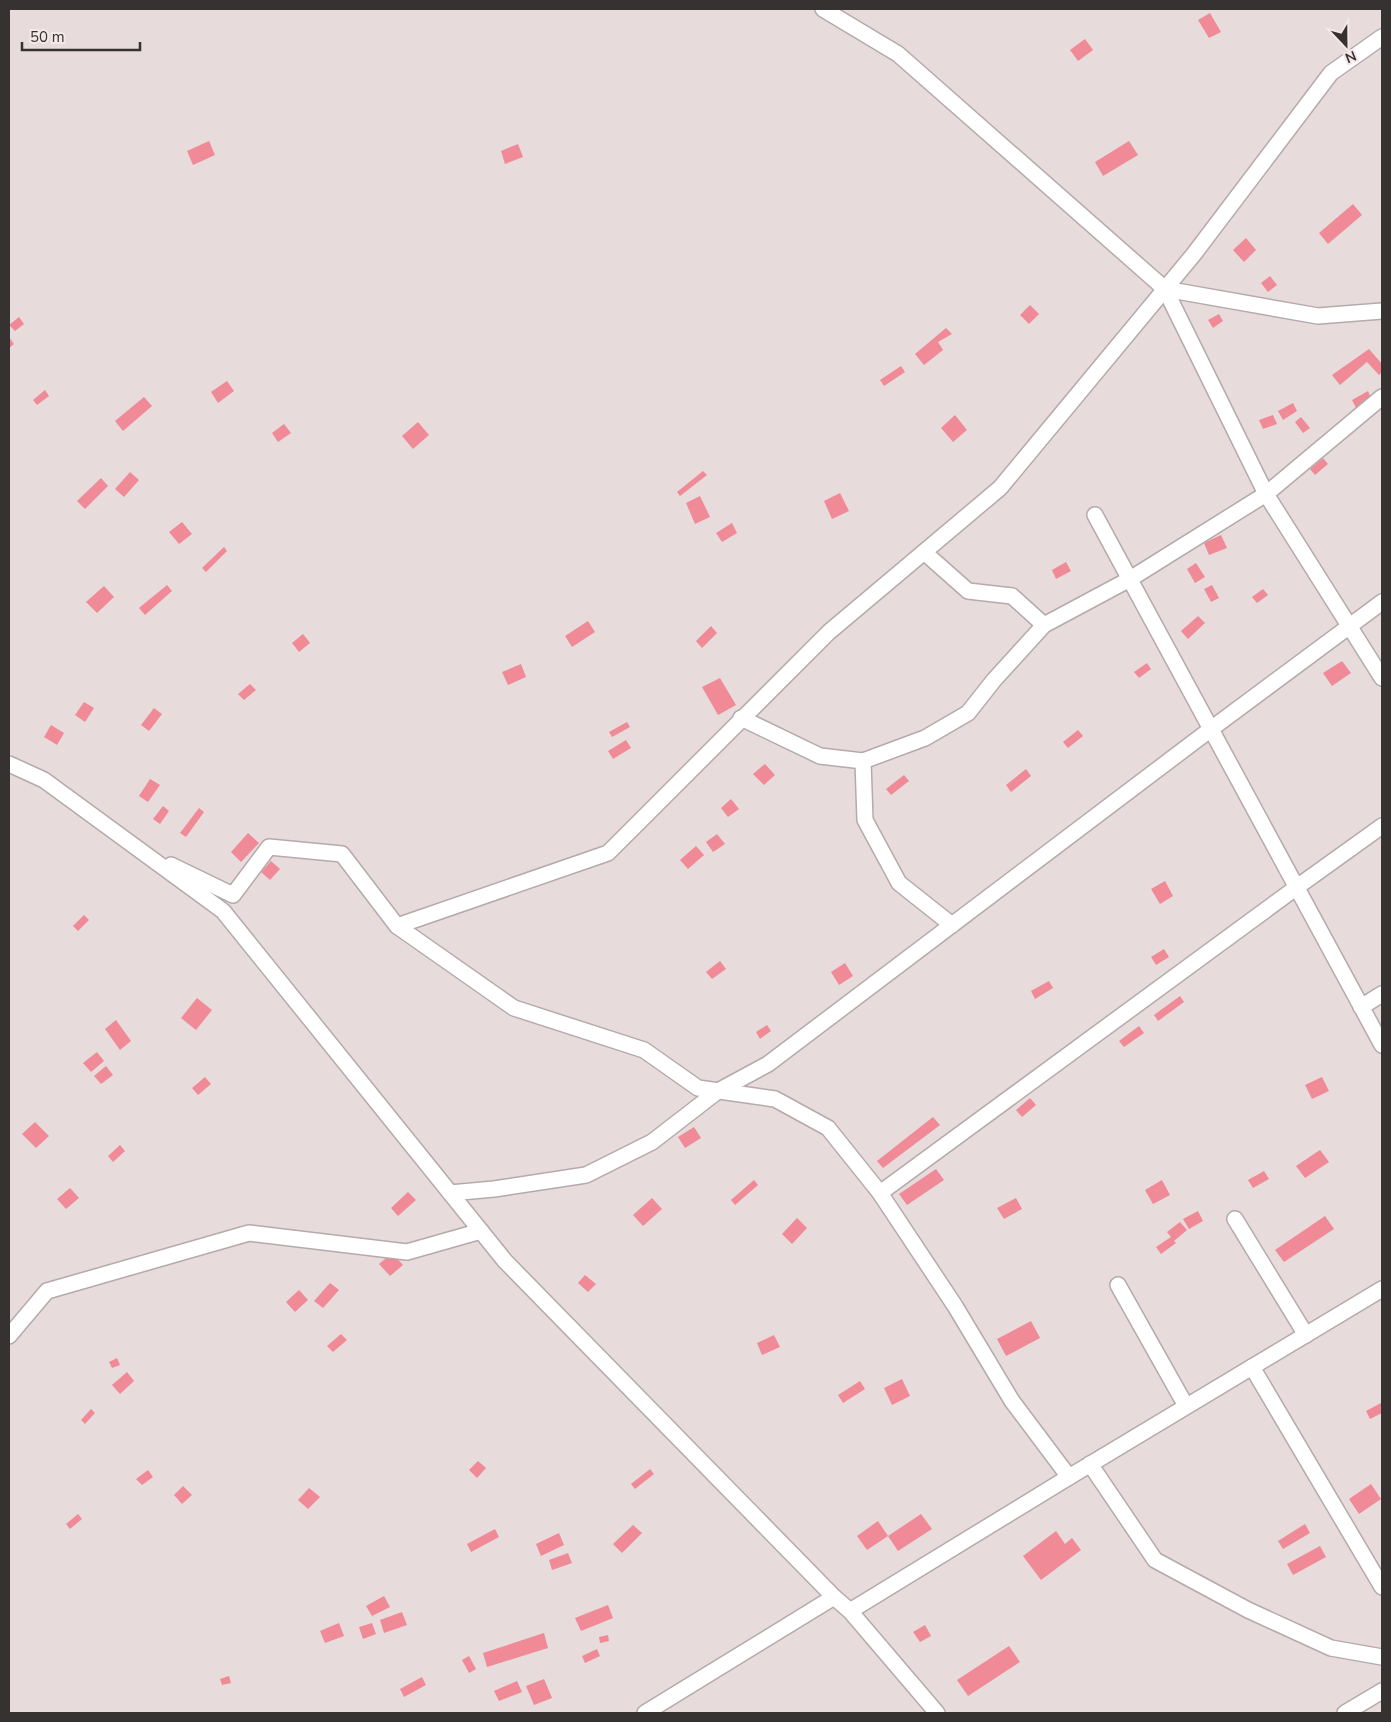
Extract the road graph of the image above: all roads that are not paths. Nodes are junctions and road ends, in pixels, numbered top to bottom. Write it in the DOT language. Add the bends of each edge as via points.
graph roads {
  1 [pos="823,9"];
  2 [pos="1382,37"];
  3 [pos="1165,289"];
  4 [pos="1382,311"];
  5 [pos="1382,397"];
  6 [pos="1266,494"];
  7 [pos="1095,515"];
  8 [pos="924,552"];
  9 [pos="1130,579"];
  10 [pos="1382,602"];
  11 [pos="1044,625"];
  12 [pos="1349,626"];
  13 [pos="1382,678"];
  14 [pos="742,718"];
  15 [pos="1211,729"];
  16 [pos="863,761"];
  17 [pos="9,764"];
  18 [pos="1382,826"];
  19 [pos="138,849"];
  20 [pos="1296,887"];
  21 [pos="952,925"];
  22 [pos="397,926"];
  23 [pos="1382,994"];
  24 [pos="1361,1007"];
  25 [pos="1382,1045"];
  26 [pos="718,1091"];
  27 [pos="450,1193"];
  28 [pos="880,1193"];
  29 [pos="1235,1219"];
  30 [pos="481,1231"];
  31 [pos="1118,1285"];
  32 [pos="1382,1289"];
  33 [pos="1306,1335"];
  34 [pos="9,1336"];
  35 [pos="1252,1367"];
  36 [pos="1186,1406"];
  37 [pos="1090,1464"];
  38 [pos="1069,1477"];
  39 [pos="1382,1587"];
  40 [pos="834,1597"];
  41 [pos="850,1611"];
  42 [pos="1382,1657"];
  43 [pos="1382,1692"];
  44 [pos="645,1713"];
  45 [pos="938,1713"];
  46 [pos="1345,1713"];
  1 -- 3 [label="street" via="898,54"];
  2 -- 3 [label="street" via="1331,73"];
  3 -- 4 [label="street" via="1318,316"];
  3 -- 6 [label="street"];
  3 -- 8 [label="street" via="1000,488"];
  5 -- 6 [label="street"];
  6 -- 9 [label="street"];
  6 -- 12 [label="street"];
  7 -- 9 [label="street"];
  8 -- 11 [label="street" via="968,591 1012,596"];
  8 -- 14 [label="street" via="829,632"];
  9 -- 11 [label="street"];
  9 -- 15 [label="street"];
  10 -- 12 [label="street"];
  11 -- 16 [label="street" via="968,713 925,738"];
  12 -- 13 [label="street"];
  12 -- 15 [label="street"];
  14 -- 16 [label="street" via="820,756"];
  14 -- 22 [label="street" via="608,852"];
  15 -- 20 [label="street"];
  15 -- 21 [label="street"];
  16 -- 21 [label="street" via="865,820 899,882"];
  17 -- 19 [label="street" via="44,780"];
  18 -- 20 [label="street"];
  19 -- 22 [label="street" via="233,895 269,846 342,854"];
  19 -- 27 [label="street" via="223,912"];
  20 -- 24 [label="street"];
  20 -- 28 [label="street"];
  21 -- 26 [label="street" via="768,1064"];
  22 -- 26 [label="street" via="514,1008 644,1050 698,1088"];
  23 -- 24 [label="street"];
  24 -- 25 [label="street"];
  26 -- 27 [label="street" via="652,1142 586,1176"];
  26 -- 28 [label="street" via="775,1099 828,1128"];
  27 -- 30 [label="street"];
  28 -- 38 [label="street" via="956,1306 1012,1401"];
  29 -- 33 [label="street"];
  30 -- 34 [label="street" via="407,1252 249,1233 47,1291"];
  30 -- 40 [label="street" via="505,1261"];
  31 -- 36 [label="street"];
  32 -- 33 [label="street"];
  33 -- 35 [label="street"];
  35 -- 36 [label="street"];
  35 -- 39 [label="street"];
  36 -- 37 [label="street"];
  37 -- 38 [label="street"];
  37 -- 42 [label="street" via="1155,1560 1248,1610 1330,1648"];
  38 -- 41 [label="street"];
  40 -- 41 [label="street"];
  40 -- 44 [label="street"];
  41 -- 45 [label="street"];
  43 -- 46 [label="street"];
}
